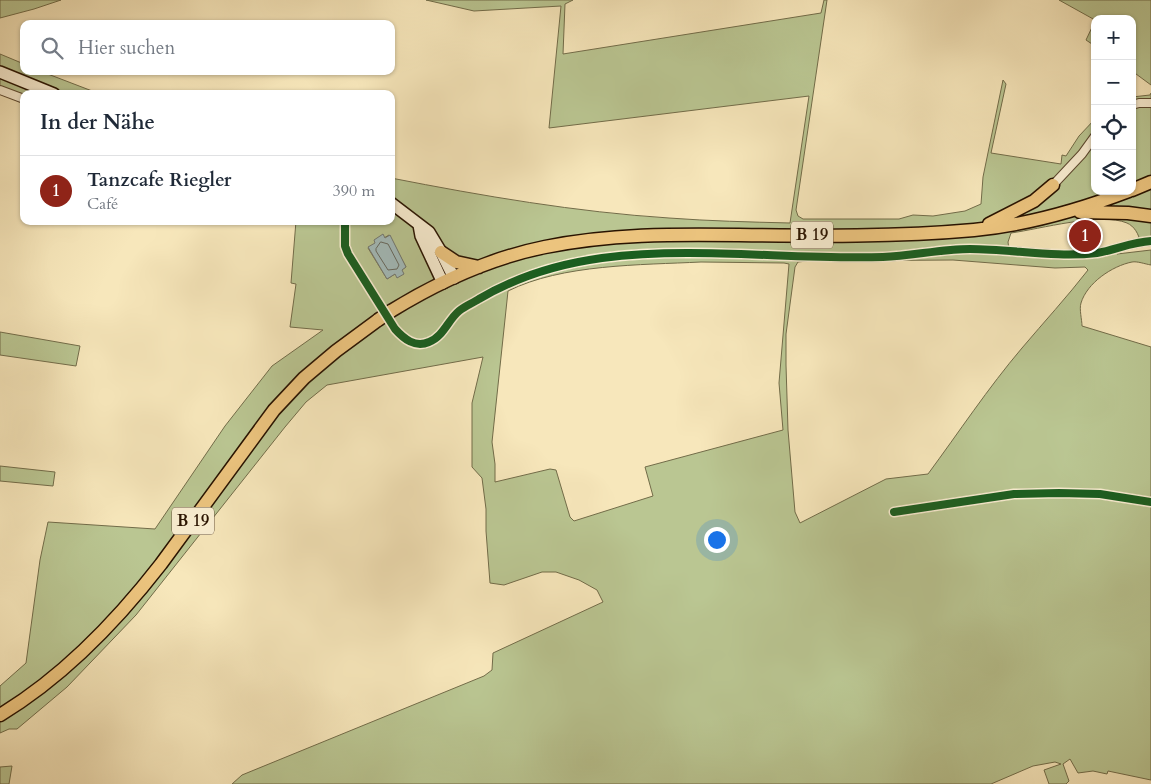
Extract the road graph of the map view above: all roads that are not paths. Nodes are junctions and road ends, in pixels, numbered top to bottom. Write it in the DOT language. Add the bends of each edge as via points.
graph roads {
  1 [pos="0,72"];
  2 [pos="0,90"];
  3 [pos="44,90"];
  4 [pos="20,98"];
  5 [pos="1151,103"];
  6 [pos="1136,104"];
  7 [pos="1091,142"];
  8 [pos="1151,182"];
  9 [pos="1053,185"];
  10 [pos="1136,189"];
  11 [pos="1119,195"];
  12 [pos="395,206"];
  13 [pos="1070,212"];
  14 [pos="1151,216"];
  15 [pos="345,225"];
  16 [pos="419,225"];
  17 [pos="976,230"];
  18 [pos="1151,241"];
  19 [pos="441,252"];
  20 [pos="479,267"];
  21 [pos="449,280"];
  22 [pos="1151,502"];
  23 [pos="894,512"];
  24 [pos="0,715"];
  1 -- 3 [label="street"];
  2 -- 4 [label="street"];
  5 -- 6 [label="street"];
  7 -- 9 [label="street"];
  8 -- 10 [label="main road, B 19"];
  9 -- 17 [label="main road" via="1034,201"];
  11 -- 13 [label="main road, B 19"];
  12 -- 16 [label="street"];
  13 -- 14 [label="main road"];
  13 -- 17 [label="main road, B 19"];
  15 -- 18 [label="street" via="348,254 395,329 405,339 417,344 437,337 458,311 502,286 550,268 603,258 685,253 884,257 968,249 1096,253"];
  16 -- 19 [label="street" via="429,232"];
  16 -- 21 [label="street" via="421,236"];
  17 -- 20 [label="main road, B 19" via="904,235 618,236 545,247"];
  19 -- 20 [label="main road" via="456,262"];
  19 -- 21 [label="street"];
  20 -- 21 [label="main road, B 19"];
  21 -- 24 [label="main road, B 19, bridge" via="391,311 304,378 274,410 161,564 101,634 42,686"];
  22 -- 23 [label="street" via="1100,494 1014,494"];
}
